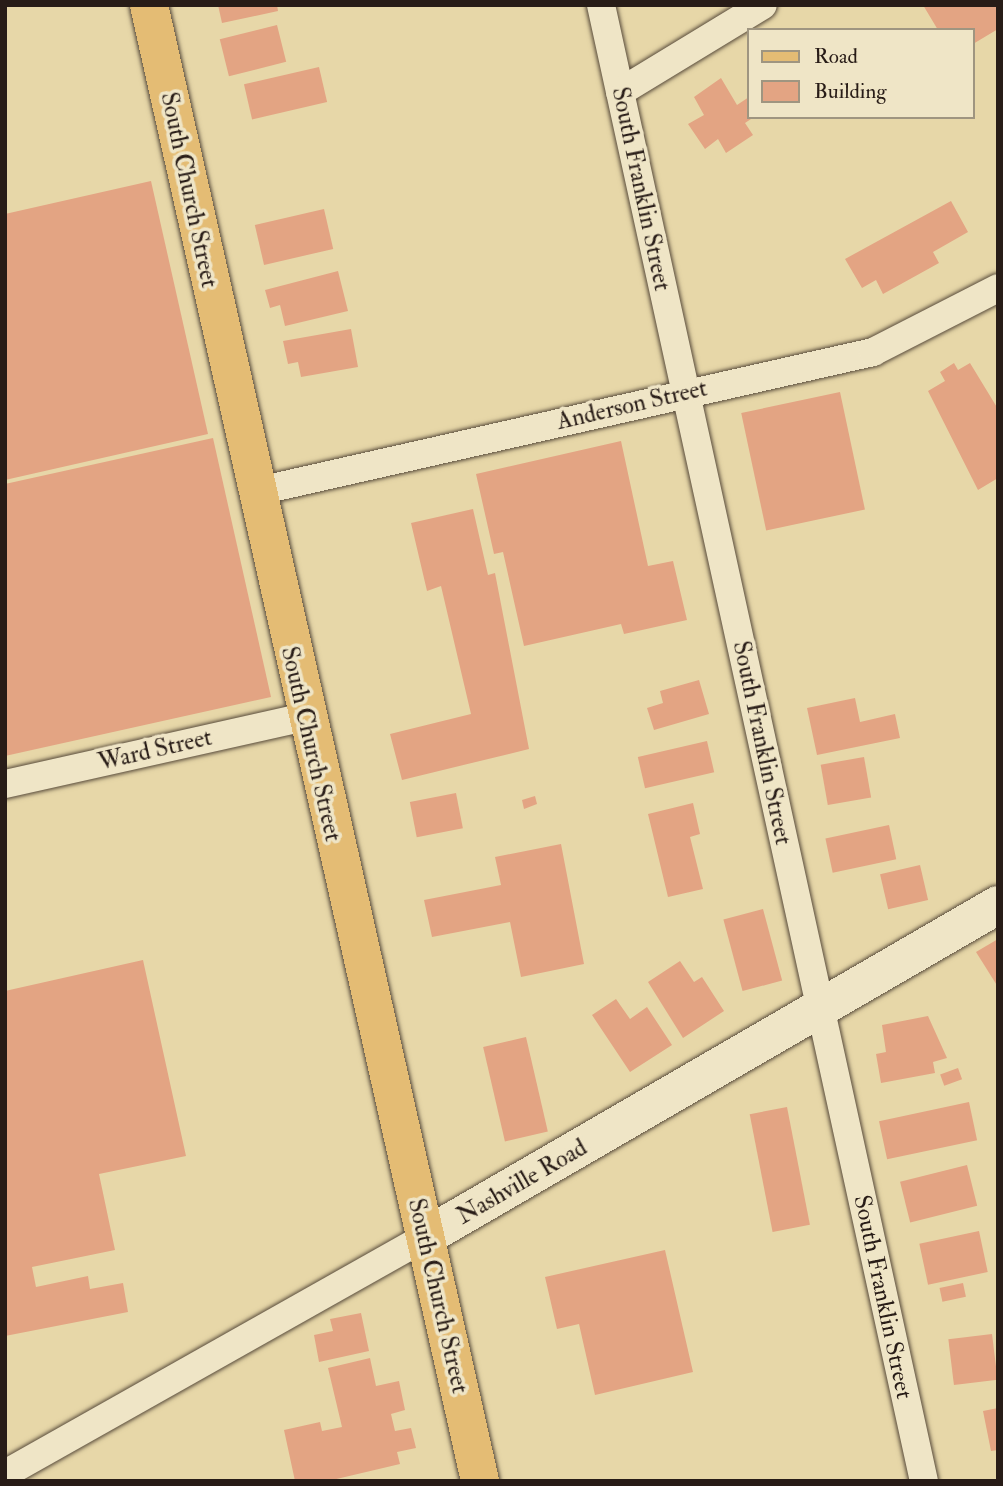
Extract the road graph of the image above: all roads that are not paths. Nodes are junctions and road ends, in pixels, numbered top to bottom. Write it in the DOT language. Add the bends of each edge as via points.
graph roads {
  1 [pos="149,5"];
  2 [pos="601,5"];
  3 [pos="763,5"];
  4 [pos="620,92"];
  5 [pos="998,288"];
  6 [pos="685,392"];
  7 [pos="254,492"];
  8 [pos="305,717"];
  9 [pos="5,784"];
  10 [pos="998,905"];
  11 [pos="820,1010"];
  12 [pos="425,1237"];
  13 [pos="5,1474"];
  14 [pos="480,1481"];
  15 [pos="923,1481"];
  1 -- 7 [label="main road, South Church Street"];
  2 -- 4 [label="street, South Franklin Street"];
  3 -- 4 [label="street"];
  4 -- 6 [label="street, South Franklin Street"];
  5 -- 6 [label="street, Anderson Street" via="873,352"];
  6 -- 7 [label="street, Anderson Street"];
  6 -- 11 [label="street, South Franklin Street"];
  7 -- 8 [label="main road, South Church Street"];
  8 -- 9 [label="street, Ward Street"];
  8 -- 12 [label="main road, South Church Street"];
  10 -- 11 [label="main road, Nashville Road"];
  11 -- 12 [label="main road, Nashville Road"];
  11 -- 15 [label="street, South Franklin Street"];
  12 -- 13 [label="street, Nashville Road"];
  12 -- 14 [label="main road, South Church Street"];
}
